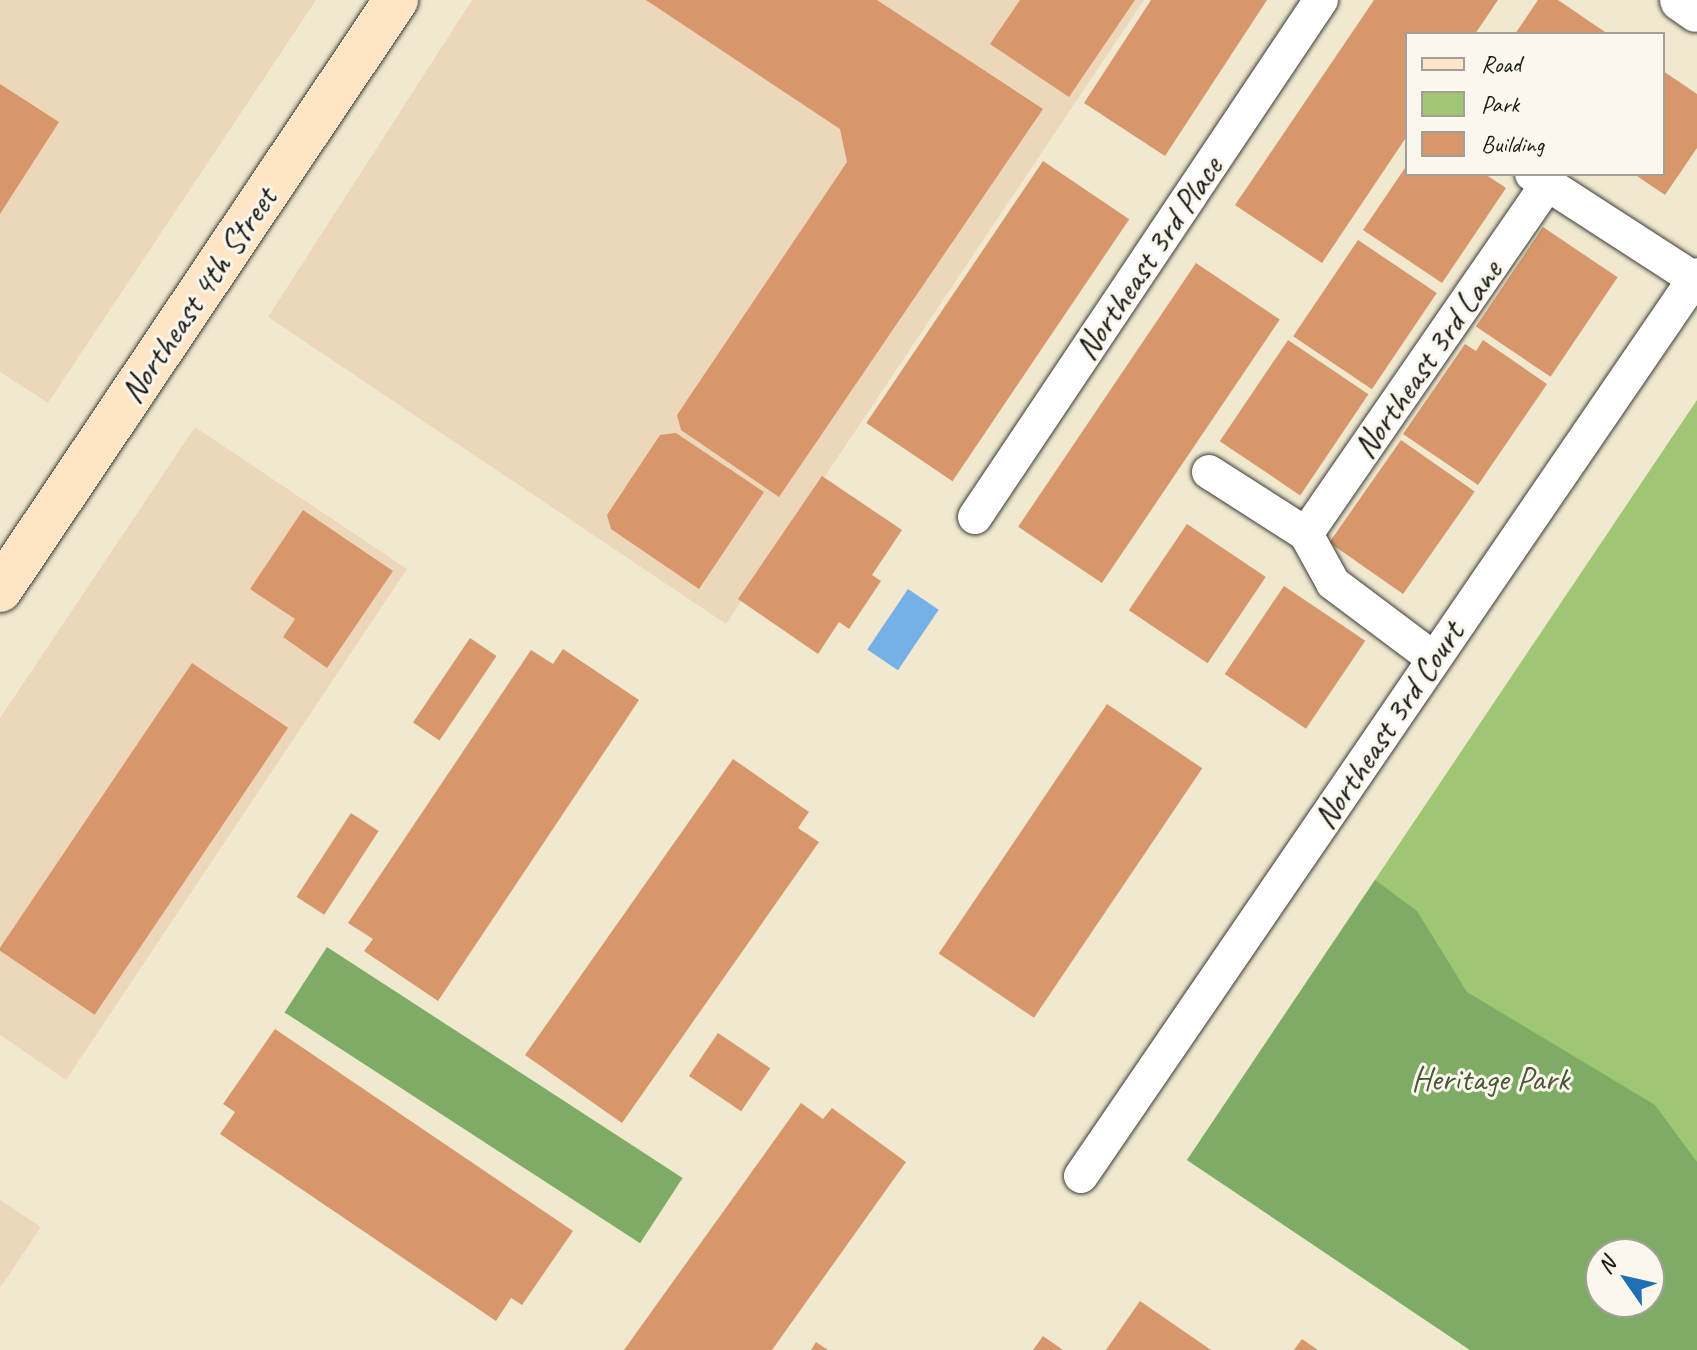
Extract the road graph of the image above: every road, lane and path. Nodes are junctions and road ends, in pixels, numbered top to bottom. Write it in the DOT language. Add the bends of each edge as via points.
graph roads {
  1 [pos="396,0"];
  2 [pos="1321,0"];
  3 [pos="1681,0"];
  4 [pos="1697,11"];
  5 [pos="1540,179"];
  6 [pos="1696,277"];
  7 [pos="1209,472"];
  8 [pos="975,517"];
  9 [pos="1306,534"];
  10 [pos="0,590"];
  11 [pos="1433,658"];
  12 [pos="1081,1176"];
  1 -- 10 [label="main road, Northeast 4th Street"];
  2 -- 8 [label="street, Northeast 3rd Place"];
  3 -- 4 [label="street"];
  5 -- 6 [label="street"];
  5 -- 9 [label="street, Northeast 3rd Lane"];
  6 -- 11 [label="street, Northeast 3rd Court"];
  7 -- 9 [label="street"];
  9 -- 11 [label="street" via="1333,583"];
  11 -- 12 [label="street, Northeast 3rd Court"];
}
